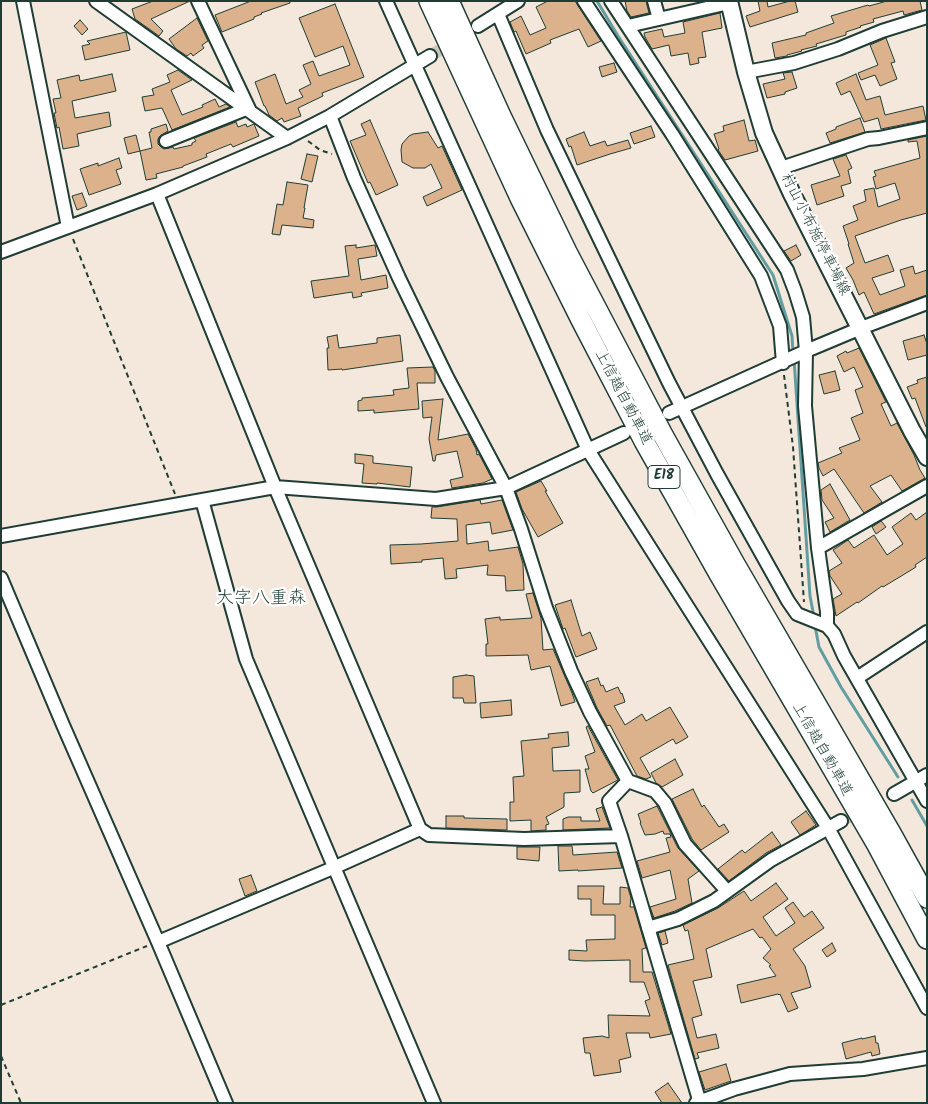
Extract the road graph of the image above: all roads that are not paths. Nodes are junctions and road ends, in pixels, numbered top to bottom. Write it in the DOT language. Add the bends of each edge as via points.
graph roads {
  1 [pos="23,1"];
  2 [pos="96,1"];
  3 [pos="198,1"];
  4 [pos="386,1"];
  5 [pos="429,1"];
  6 [pos="449,1"];
  7 [pos="518,1"];
  8 [pos="584,1"];
  9 [pos="611,1"];
  10 [pos="654,1"];
  11 [pos="729,2"];
  12 [pos="498,14"];
  13 [pos="927,17"];
  14 [pos="658,19"];
  15 [pos="478,26"];
  16 [pos="628,26"];
  17 [pos="430,56"];
  18 [pos="416,65"];
  19 [pos="746,72"];
  20 [pos="248,111"];
  21 [pos="330,116"];
  22 [pos="927,128"];
  23 [pos="293,136"];
  24 [pos="166,141"];
  25 [pos="780,168"];
  26 [pos="157,194"];
  27 [pos="68,227"];
  28 [pos="1,252"];
  29 [pos="927,303"];
  30 [pos="861,328"];
  31 [pos="803,353"];
  32 [pos="784,362"];
  33 [pos="683,407"];
  34 [pos="669,413"];
  35 [pos="624,433"];
  36 [pos="588,450"];
  37 [pos="927,457"];
  38 [pos="275,486"];
  39 [pos="927,486"];
  40 [pos="506,488"];
  41 [pos="202,500"];
  42 [pos="1,536"];
  43 [pos="818,548"];
  44 [pos="1,578"];
  45 [pos="825,625"];
  46 [pos="927,632"];
  47 [pos="857,678"];
  48 [pos="922,779"];
  49 [pos="628,781"];
  50 [pos="894,794"];
  51 [pos="927,801"];
  52 [pos="841,821"];
  53 [pos="828,828"];
  54 [pos="420,829"];
  55 [pos="621,836"];
  56 [pos="333,868"];
  57 [pos="727,891"];
  58 [pos="927,898"];
  59 [pos="648,928"];
  60 [pos="927,939"];
  61 [pos="158,942"];
  62 [pos="927,1008"];
  63 [pos="927,1058"];
  64 [pos="698,1102"];
  65 [pos="226,1103"];
  66 [pos="434,1103"];
  1 -- 27 [label="street"];
  2 -- 20 [label="street"];
  3 -- 20 [label="street"];
  4 -- 18 [label="street"];
  5 -- 60 [label="highway, 上信越自動車道 / E18" via="520,198 644,441 877,845"];
  6 -- 58 [label="highway, 上信越自動車道 / E18" via="536,190 659,427"];
  7 -- 12 [label="street"];
  8 -- 32 [label="street" via="761,276 780,326"];
  9 -- 16 [label="street"];
  10 -- 14 [label="street"];
  11 -- 14 [label="street"];
  11 -- 19 [label="main road, 村山小布施停車場線"];
  12 -- 15 [label="street"];
  12 -- 33 [label="street" via="547,130"];
  13 -- 19 [label="street" via="794,63"];
  14 -- 16 [label="street"];
  16 -- 31 [label="street" via="787,270 803,317"];
  17 -- 18 [label="street"];
  18 -- 21 [label="street"];
  18 -- 36 [label="street"];
  19 -- 25 [label="main road, 村山小布施停車場線" via="764,133"];
  20 -- 23 [label="street"];
  20 -- 24 [label="street"];
  21 -- 23 [label="street"];
  21 -- 40 [label="street" via="399,278 447,378"];
  22 -- 25 [label="street" via="868,139"];
  23 -- 26 [label="street"];
  25 -- 30 [label="main road, 村山小布施停車場線"];
  26 -- 27 [label="street"];
  26 -- 38 [label="street"];
  27 -- 28 [label="street"];
  29 -- 30 [label="street"];
  30 -- 31 [label="street"];
  30 -- 37 [label="main road, 村山小布施停車場線"];
  31 -- 32 [label="street"];
  31 -- 43 [label="street"];
  32 -- 33 [label="street"];
  33 -- 34 [label="street"];
  33 -- 45 [label="street" via="788,601 797,614"];
  35 -- 36 [label="street"];
  36 -- 40 [label="street"];
  36 -- 53 [label="street"];
  38 -- 40 [label="street" via="436,499"];
  38 -- 41 [label="street"];
  38 -- 54 [label="street"];
  39 -- 43 [label="street"];
  40 -- 49 [label="street" via="571,671"];
  41 -- 42 [label="street"];
  41 -- 56 [label="street" via="246,659"];
  43 -- 45 [label="street" via="827,612"];
  44 -- 61 [label="street"];
  45 -- 47 [label="street" via="834,634"];
  46 -- 47 [label="street"];
  47 -- 48 [label="street"];
  48 -- 50 [label="street"];
  48 -- 51 [label="street"];
  49 -- 55 [label="street" via="609,801"];
  49 -- 57 [label="street" via="655,791 665,803 686,844"];
  52 -- 53 [label="street"];
  53 -- 57 [label="street" via="771,860"];
  53 -- 62 [label="street"];
  54 -- 55 [label="street" via="429,835 524,839"];
  54 -- 56 [label="street"];
  55 -- 59 [label="street"];
  56 -- 61 [label="street"];
  56 -- 66 [label="street"];
  57 -- 59 [label="street" via="678,919"];
  59 -- 64 [label="street"];
  61 -- 65 [label="street"];
  63 -- 64 [label="street" via="863,1069 790,1074"];
}
